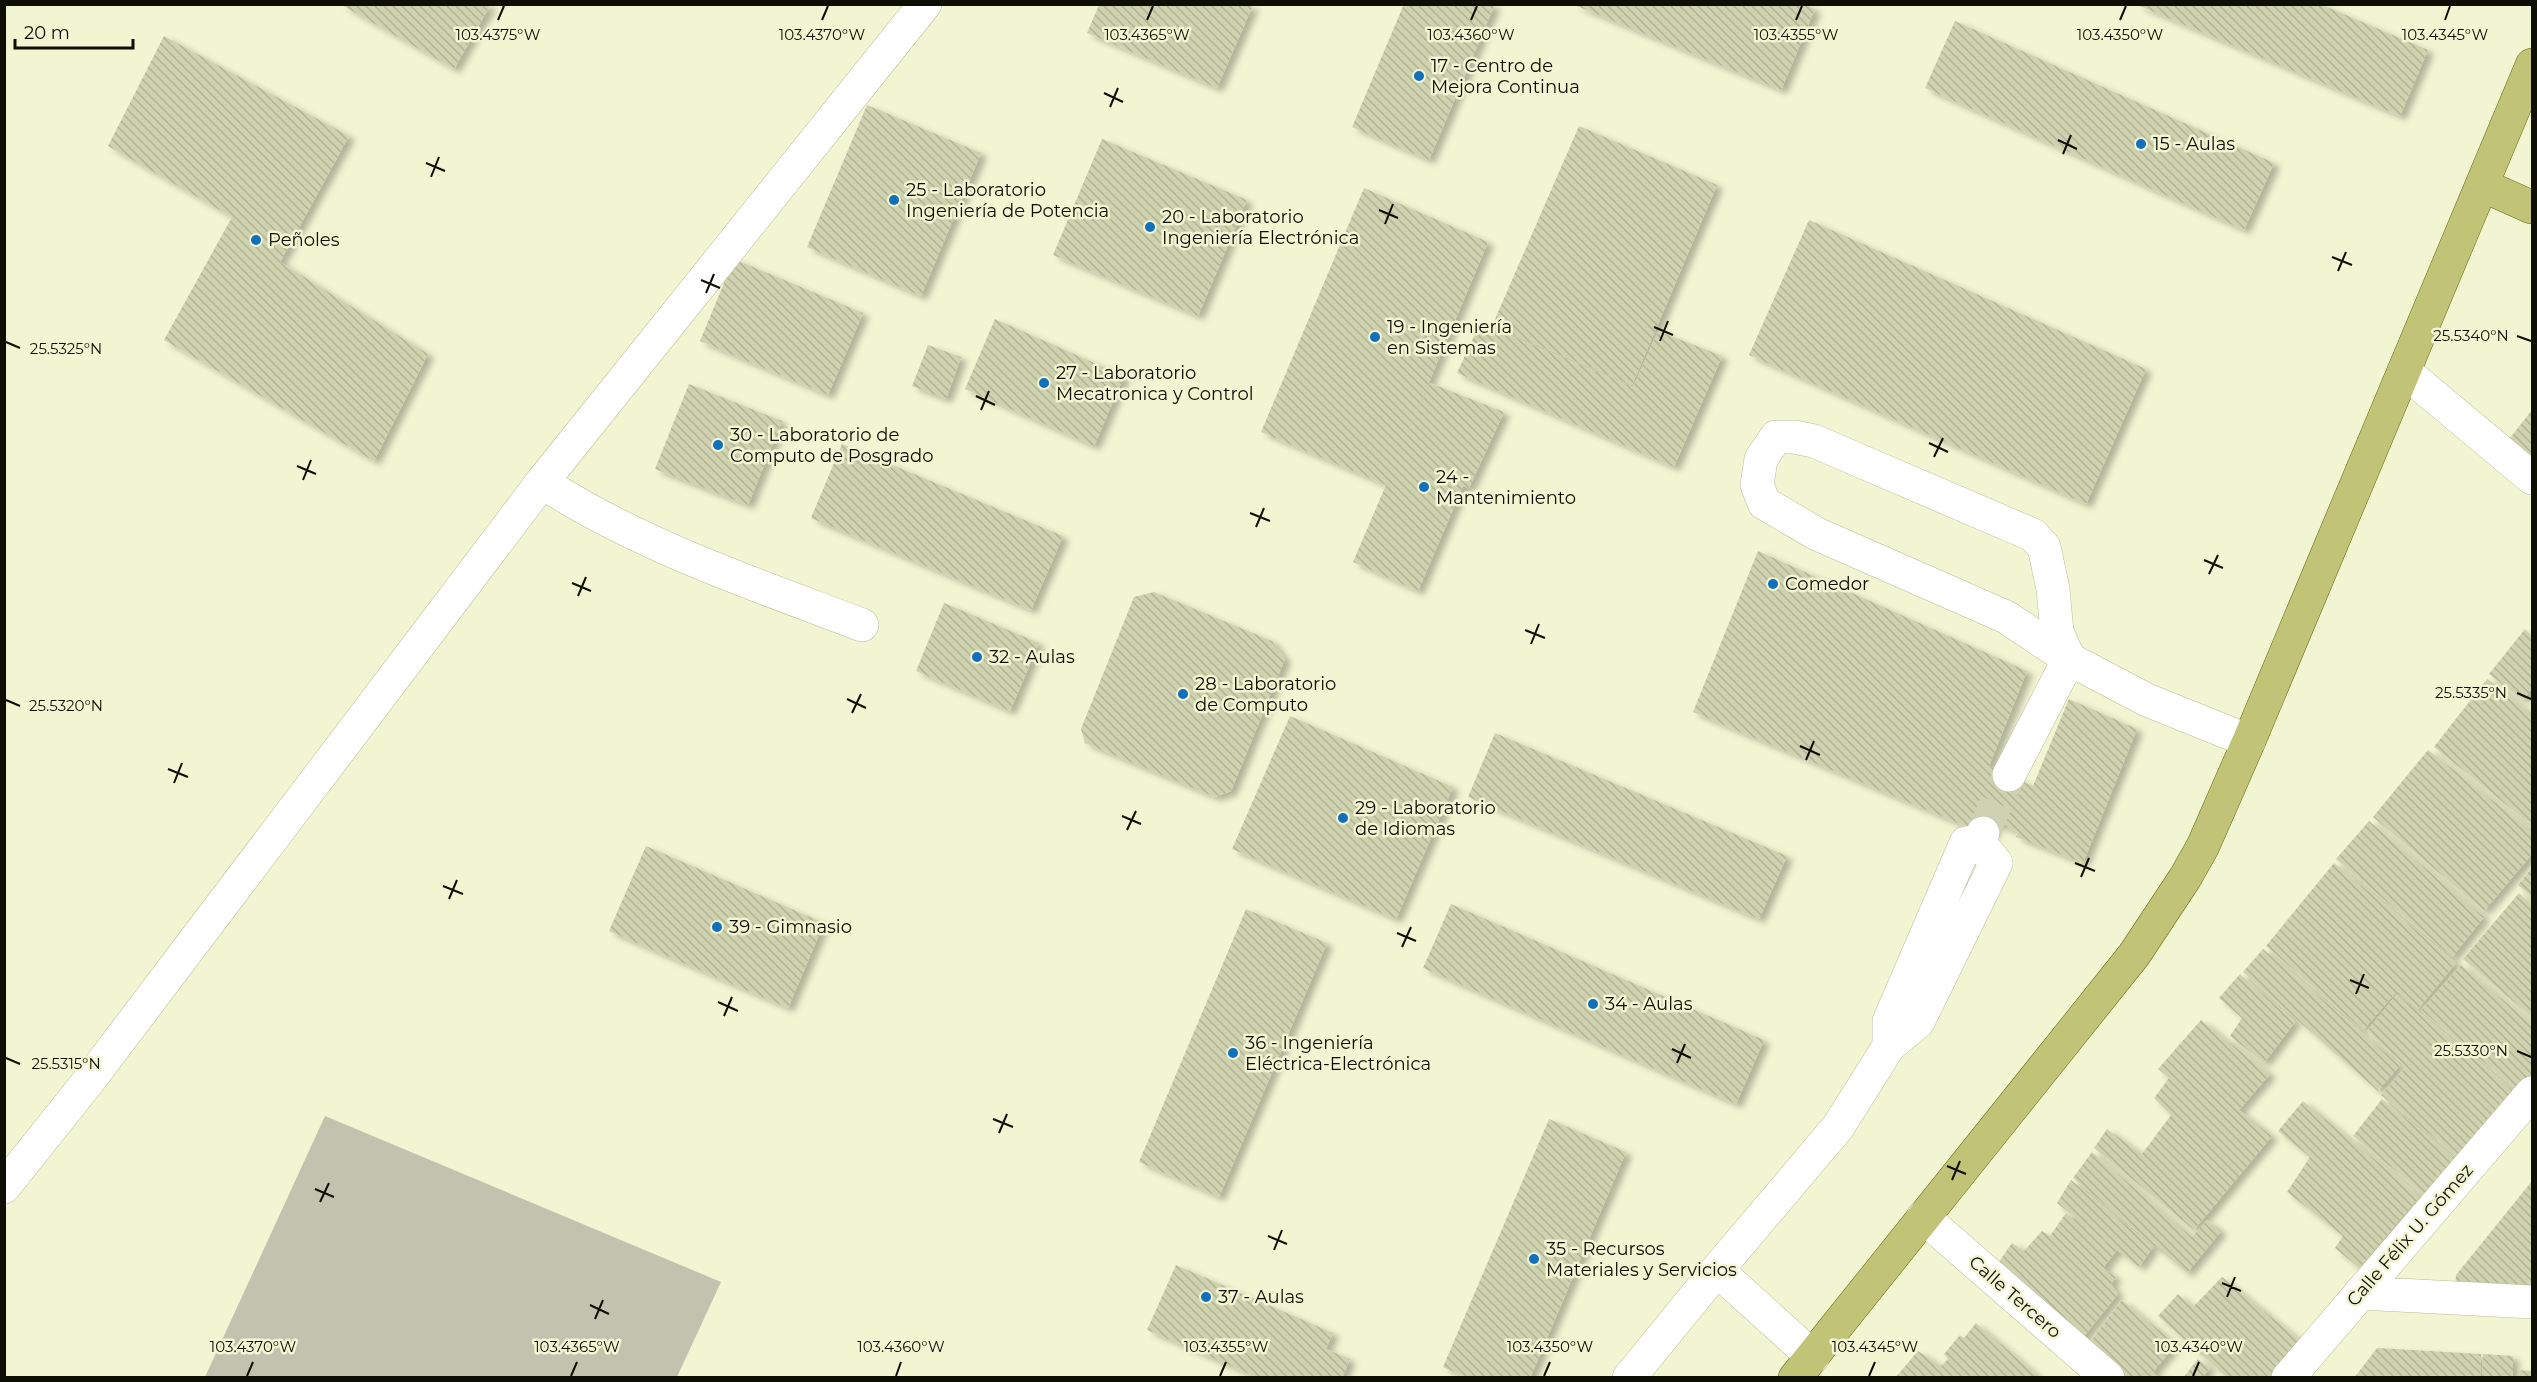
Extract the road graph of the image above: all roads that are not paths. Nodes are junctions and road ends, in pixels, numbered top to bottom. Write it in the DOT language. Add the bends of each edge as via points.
graph roads {
  1 [pos="925,4"];
  2 [pos="2532,65"];
  3 [pos="2482,185"];
  4 [pos="2532,207"];
  5 [pos="2404,371"];
  6 [pos="2532,478"];
  7 [pos="542,482"];
  8 [pos="862,625"];
  9 [pos="2069,659"];
  10 [pos="2249,741"];
  11 [pos="2009,775"];
  12 [pos="1981,837"];
  13 [pos="2532,1093"];
  14 [pos="4,1187"];
  15 [pos="1923,1217"];
  16 [pos="1717,1270"];
  17 [pos="2360,1293"];
  18 [pos="2532,1302"];
  19 [pos="1804,1367"];
  20 [pos="1629,1377"];
  21 [pos="2108,1377"];
  22 [pos="2288,1377"];
  1 -- 7 [label="street"];
  2 -- 3 [label="main road"];
  3 -- 4 [label="main road"];
  3 -- 5 [label="main road"];
  5 -- 6 [label="street"];
  5 -- 10 [label="main road"];
  7 -- 8 [label="street" via="581,508 684,555"];
  7 -- 14 [label="street"];
  9 -- 9 [label="street" via="2006,616 1817,534 1764,503 1757,485 1761,459 1776,437 1814,441 2033,535 2044,547 2057,632"];
  9 -- 10 [label="street" via="2147,700"];
  9 -- 11 [label="street"];
  10 -- 15 [label="main road" via="2203,846 2141,945"];
  12 -- 16 [label="street" via="1966,843 1952,874 1889,1021 1889,1047 1838,1127"];
  13 -- 17 [label="street, Calle Félix U. Gómez"];
  15 -- 19 [label="main road"];
  15 -- 21 [label="street, Calle Tercero"];
  16 -- 19 [label="street"];
  16 -- 20 [label="street"];
  17 -- 18 [label="street"];
  17 -- 22 [label="street, Calle Félix U. Gómez"];
}
